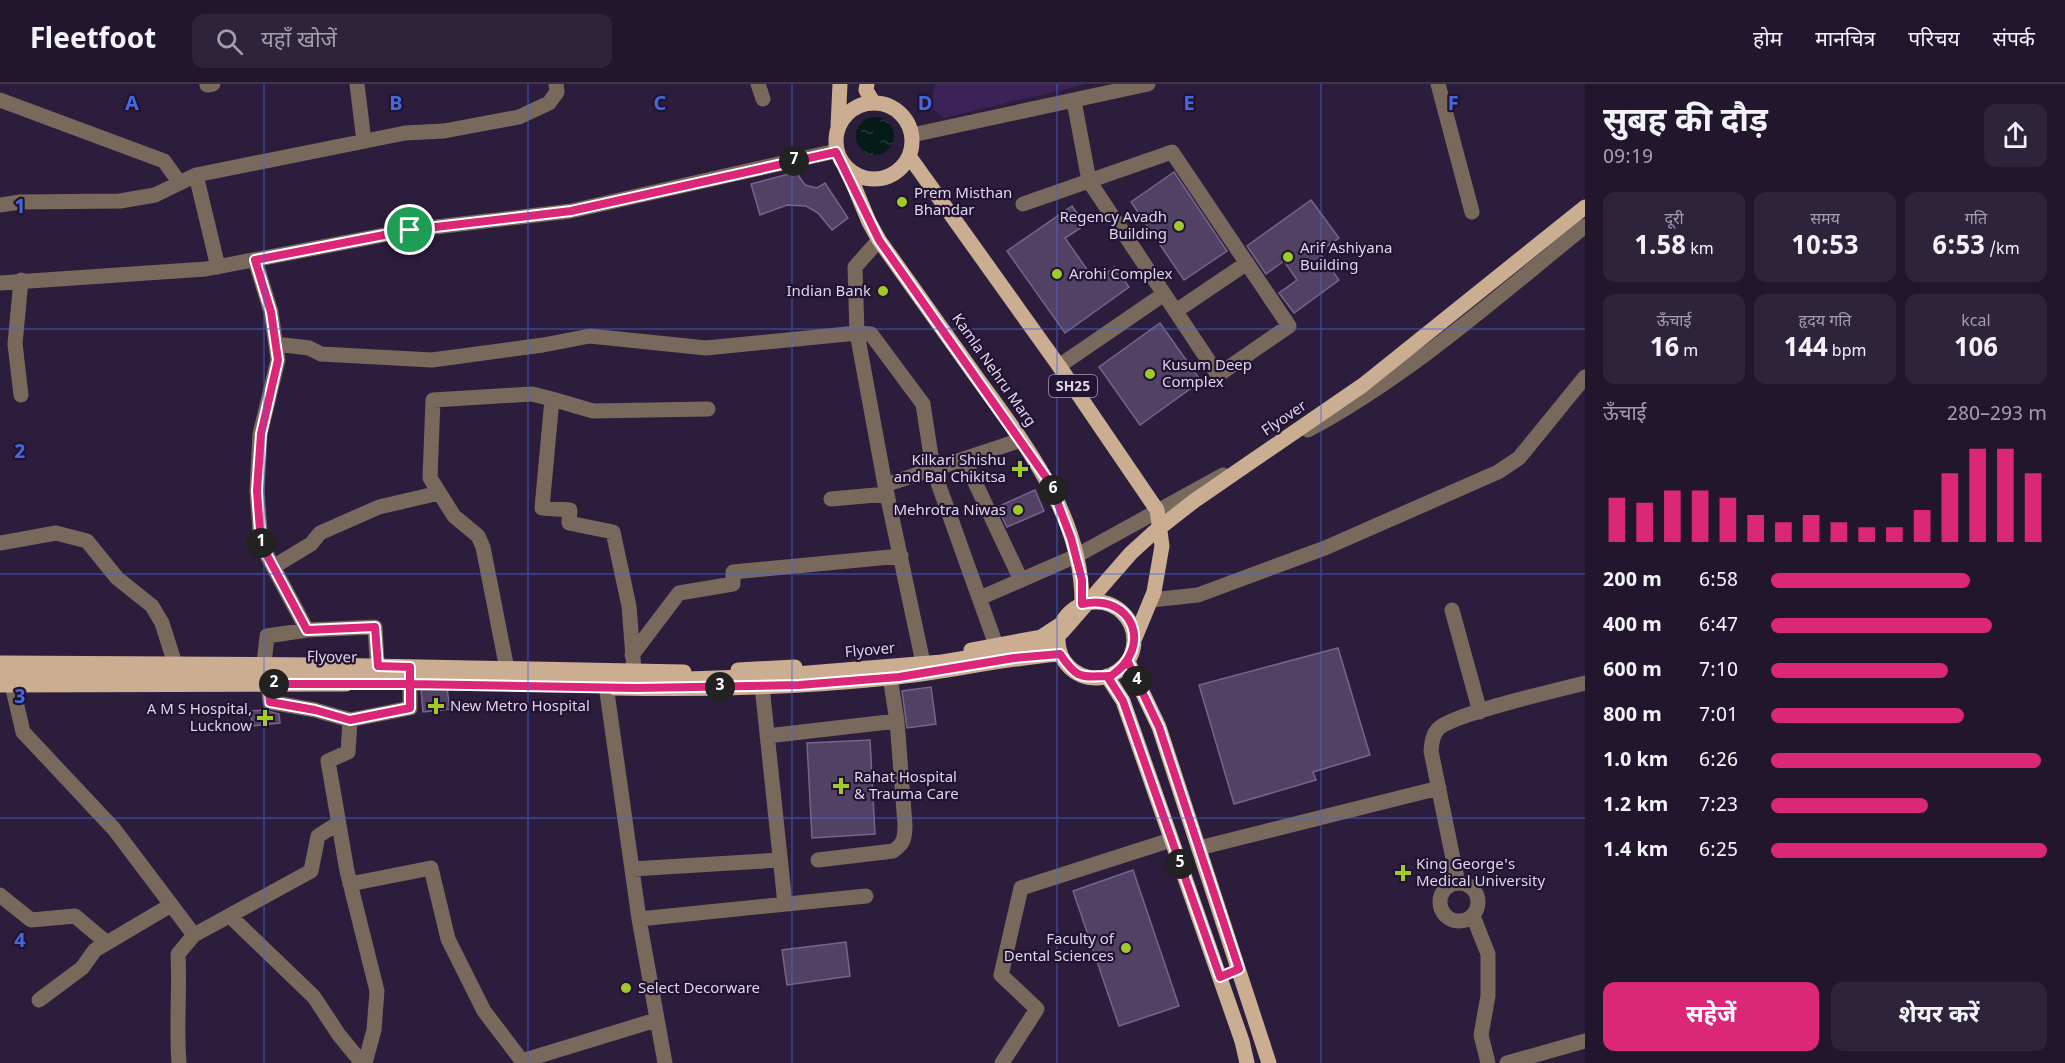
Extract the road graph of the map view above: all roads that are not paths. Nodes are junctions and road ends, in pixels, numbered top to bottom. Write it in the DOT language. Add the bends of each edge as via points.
graph roads {
  1 [pos="357,84"];
  2 [pos="556,84"];
  3 [pos="840,84"];
  4 [pos="867,84"];
  5 [pos="1148,84"];
  6 [pos="1438,84"];
  7 [pos="0,100"];
  8 [pos="1074,101"];
  9 [pos="873,102"];
  10 [pos="838,126"];
  11 [pos="912,135"];
  12 [pos="364,141"];
  13 [pos="836,152"];
  14 [pos="909,156"];
  15 [pos="847,169"];
  16 [pos="196,176"];
  17 [pos="1089,181"];
  18 [pos="179,182"];
  19 [pos="1023,204"];
  20 [pos="0,205"];
  21 [pos="1585,207"];
  22 [pos="1472,212"];
  23 [pos="1585,226"];
  24 [pos="879,240"];
  25 [pos="255,260"];
  26 [pos="1247,263"];
  27 [pos="218,267"];
  28 [pos="21,280"];
  29 [pos="0,283"];
  30 [pos="1164,294"];
  31 [pos="1176,311"];
  32 [pos="857,333"];
  33 [pos="8,344"];
  34 [pos="276,344"];
  35 [pos="1059,366"];
  36 [pos="1585,377"];
  37 [pos="21,395"];
  38 [pos="552,399"];
  39 [pos="708,409"];
  40 [pos="1021,440"];
  41 [pos="964,459"];
  42 [pos="933,469"];
  43 [pos="886,490"];
  44 [pos="439,493"];
  45 [pos="831,498"];
  46 [pos="1157,510"];
  47 [pos="0,543"];
  48 [pos="901,556"];
  49 [pos="1076,556"];
  50 [pos="273,567"];
  51 [pos="1021,580"];
  52 [pos="980,598"];
  53 [pos="1151,600"];
  54 [pos="1082,604"];
  55 [pos="1452,610"];
  56 [pos="1061,624"];
  57 [pos="307,630"];
  58 [pos="1135,638"];
  59 [pos="996,645"];
  60 [pos="1060,654"];
  61 [pos="632,655"];
  62 [pos="921,657"];
  63 [pos="1128,662"];
  64 [pos="0,663"];
  65 [pos="175,664"];
  66 [pos="264,664"];
  67 [pos="378,666"];
  68 [pos="410,667"];
  69 [pos="507,669"];
  70 [pos="604,671"];
  71 [pos="0,672"];
  72 [pos="634,672"];
  73 [pos="925,672"];
  74 [pos="1107,676"];
  75 [pos="890,677"];
  76 [pos="1585,683"];
  77 [pos="268,684"];
  78 [pos="377,684"];
  79 [pos="410,684"];
  80 [pos="6,685"];
  81 [pos="762,686"];
  82 [pos="607,688"];
  83 [pos="636,688"];
  84 [pos="1480,712"];
  85 [pos="350,720"];
  86 [pos="897,721"];
  87 [pos="767,736"];
  88 [pos="1439,788"];
  89 [pos="337,824"];
  90 [pos="1172,840"];
  91 [pos="1199,848"];
  92 [pos="780,860"];
  93 [pos="818,860"];
  94 [pos="632,868"];
  95 [pos="1458,883"];
  96 [pos="350,884"];
  97 [pos="0,895"];
  98 [pos="866,896"];
  99 [pos="785,904"];
  100 [pos="171,905"];
  101 [pos="230,916"];
  102 [pos="1473,916"];
  103 [pos="639,919"];
  104 [pos="194,935"];
  105 [pos="107,943"];
  106 [pos="1239,969"];
  107 [pos="1220,977"];
  108 [pos="39,999"];
  109 [pos="656,1020"];
  110 [pos="1585,1041"];
  111 [pos="523,1062"];
  112 [pos="179,1063"];
  113 [pos="363,1063"];
  114 [pos="665,1063"];
  115 [pos="1002,1063"];
  116 [pos="1248,1063"];
  117 [pos="1269,1063"];
  118 [pos="1488,1063"];
  119 [pos="1507,1063"];
  1 -- 12 [label="street"];
  2 -- 12 [label="street" via="549,104 519,117"];
  3 -- 10 [label="main road"];
  4 -- 9 [label="main road"];
  5 -- 8 [label="street"];
  6 -- 22 [label="street"];
  7 -- 18 [label="street" via="164,161"];
  8 -- 11 [label="street"];
  8 -- 17 [label="street"];
  9 -- 10 [label="main road" via="846,113"];
  9 -- 11 [label="main road" via="888,105 903,116"];
  10 -- 13 [label="main road"];
  11 -- 14 [label="main road"];
  12 -- 16 [label="street"];
  13 -- 15 [label="main road"];
  13 -- 25 [label="street" via="571,211 410,230"];
  14 -- 15 [label="main road" via="901,168 881,179 858,177"];
  14 -- 35 [label="main road, SH25"];
  15 -- 24 [label="main road, Kamla Nehru Marg"];
  16 -- 18 [label="street"];
  16 -- 27 [label="street"];
  17 -- 19 [label="street"];
  17 -- 26 [label="street" via="1172,152"];
  17 -- 30 [label="street"];
  18 -- 20 [label="street" via="154,195 120,201"];
  21 -- 71 [label="main road, Flyover, bridge" via="1363,385 1153,533 1062,632 1044,645 942,662 772,676 633,681"];
  23 -- 46 [label="street" via="1357,403"];
  24 -- 32 [label="street" via="855,267"];
  24 -- 40 [label="main road, Kamla Nehru Marg"];
  25 -- 27 [label="street"];
  25 -- 34 [label="street"];
  26 -- 31 [label="street"];
  26 -- 31 [label="street" via="1289,326 1218,375"];
  27 -- 28 [label="street"];
  28 -- 29 [label="street"];
  28 -- 33 [label="street"];
  30 -- 31 [label="street"];
  30 -- 35 [label="street"];
  32 -- 34 [label="street" via="706,348 590,336 432,360 321,354 309,348"];
  32 -- 42 [label="street" via="871,334 923,404"];
  32 -- 43 [label="street"];
  33 -- 37 [label="street"];
  34 -- 50 [label="street" via="278,360 261,434 257,491 261,544"];
  35 -- 46 [label="main road, SH25"];
  36 -- 53 [label="street" via="1519,458 1498,472 1325,548 1198,595"];
  38 -- 39 [label="street" via="592,411"];
  38 -- 44 [label="street" via="532,394 433,400 430,478"];
  38 -- 61 [label="street" via="542,508 570,510 569,523 613,532 629,606"];
  40 -- 41 [label="street"];
  40 -- 49 [label="main road, Kamla Nehru Marg" via="1050,483"];
  41 -- 42 [label="street"];
  41 -- 51 [label="street"];
  42 -- 43 [label="street"];
  42 -- 52 [label="street"];
  43 -- 45 [label="street"];
  43 -- 48 [label="street"];
  44 -- 50 [label="street" via="379,507 320,533 311,544"];
  44 -- 69 [label="street" via="454,516 478,536 483,547"];
  46 -- 49 [label="street"];
  46 -- 53 [label="main road, SH25" via="1162,546"];
  47 -- 65 [label="street" via="56,533 87,541 117,578 152,606 162,623"];
  48 -- 61 [label="street" via="733,572 733,584 678,593"];
  48 -- 62 [label="street"];
  49 -- 51 [label="street"];
  49 -- 54 [label="main road, Kamla Nehru Marg"];
  50 -- 57 [label="street"];
  51 -- 52 [label="street"];
  52 -- 59 [label="street"];
  53 -- 58 [label="main road, SH25"];
  54 -- 56 [label="main road" via="1069,612"];
  54 -- 58 [label="main road" via="1111,604 1125,614"];
  55 -- 84 [label="street"];
  56 -- 59 [label="main road" via="1041,637"];
  56 -- 60 [label="main road"];
  57 -- 66 [label="street" via="267,636"];
  57 -- 67 [label="street" via="375,627"];
  58 -- 63 [label="main road"];
  59 -- 62 [label="main road"];
  60 -- 73 [label="main road"];
  60 -- 74 [label="main road" via="1081,675"];
  61 -- 72 [label="street"];
  62 -- 72 [label="main road" via="815,667"];
  62 -- 73 [label="street"];
  63 -- 74 [label="main road"];
  63 -- 91 [label="main road" via="1159,727"];
  64 -- 65 [label="main road"];
  65 -- 66 [label="main road"];
  66 -- 67 [label="main road"];
  67 -- 68 [label="main road"];
  67 -- 78 [label="street"];
  68 -- 69 [label="main road"];
  68 -- 79 [label="street"];
  69 -- 70 [label="main road"];
  70 -- 72 [label="main road"];
  70 -- 82 [label="street"];
  72 -- 83 [label="street"];
  73 -- 75 [label="main road"];
  74 -- 90 [label="main road" via="1123,701"];
  75 -- 81 [label="main road"];
  75 -- 86 [label="street"];
  76 -- 84 [label="street"];
  77 -- 78 [label="main road"];
  77 -- 80 [label="main road"];
  77 -- 85 [label="street" via="270,702"];
  78 -- 79 [label="main road"];
  79 -- 82 [label="main road"];
  79 -- 85 [label="street" via="410,708"];
  80 -- 100 [label="street" via="23,732 114,830"];
  81 -- 83 [label="main road"];
  81 -- 87 [label="street"];
  82 -- 83 [label="main road"];
  82 -- 94 [label="street"];
  84 -- 88 [label="street" via="1460,717 1439,728 1432,737"];
  85 -- 89 [label="street" via="348,752 328,761"];
  86 -- 87 [label="street"];
  86 -- 93 [label="street" via="905,825 901,845 893,850"];
  87 -- 92 [label="street"];
  88 -- 91 [label="street"];
  88 -- 95 [label="street"];
  89 -- 96 [label="street"];
  89 -- 101 [label="street" via="318,836 311,871"];
  90 -- 107 [label="main road"];
  90 -- 115 [label="street" via="1021,888 1000,975 1037,1009"];
  91 -- 106 [label="main road"];
  92 -- 94 [label="street"];
  92 -- 99 [label="street"];
  94 -- 103 [label="street"];
  95 -- 102 [label="street" via="1467,885 1478,897"];
  95 -- 102 [label="street" via="1441,894 1441,909 1445,916 1459,922"];
  96 -- 111 [label="street" via="431,868 448,939 484,1011"];
  96 -- 113 [label="street" via="377,991 374,1030"];
  97 -- 105 [label="street" via="31,921 75,916"];
  98 -- 99 [label="street"];
  99 -- 103 [label="street"];
  100 -- 104 [label="street"];
  100 -- 105 [label="street"];
  101 -- 104 [label="street"];
  101 -- 113 [label="street" via="314,997"];
  102 -- 118 [label="street" via="1488,954 1488,996 1481,1035"];
  103 -- 109 [label="street"];
  104 -- 112 [label="street" via="178,954"];
  105 -- 108 [label="street" via="82,968"];
  106 -- 107 [label="main road"];
  106 -- 117 [label="main road"];
  107 -- 116 [label="main road"];
  109 -- 111 [label="street"];
  109 -- 114 [label="street"];
  110 -- 119 [label="street"];
}
